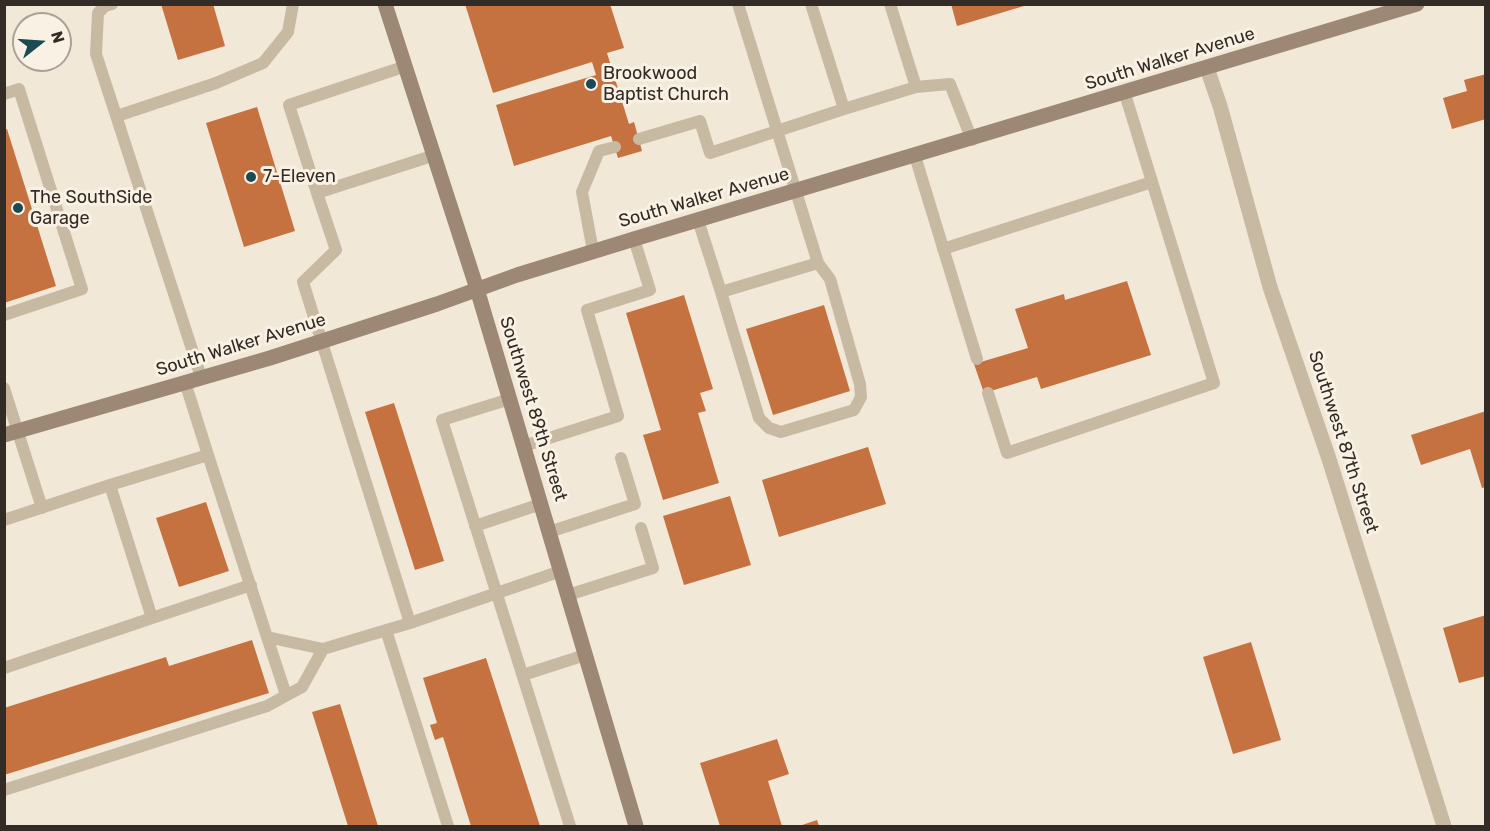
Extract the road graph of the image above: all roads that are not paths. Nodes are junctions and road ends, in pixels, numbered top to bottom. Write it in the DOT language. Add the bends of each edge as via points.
graph roads {
  1 [pos="112,4"];
  2 [pos="293,4"];
  3 [pos="385,4"];
  4 [pos="738,4"];
  5 [pos="811,4"];
  6 [pos="890,4"];
  7 [pos="1417,4"];
  8 [pos="406,66"];
  9 [pos="1207,68"];
  10 [pos="916,87"];
  11 [pos="4,94"];
  12 [pos="1125,94"];
  13 [pos="844,109"];
  14 [pos="117,116"];
  15 [pos="777,132"];
  16 [pos="639,139"];
  17 [pos="972,140"];
  18 [pos="615,147"];
  19 [pos="435,155"];
  20 [pos="915,156"];
  21 [pos="1152,182"];
  22 [pos="795,191"];
  23 [pos="317,193"];
  24 [pos="698,220"];
  25 [pos="634,239"];
  26 [pos="943,249"];
  27 [pos="593,251"];
  28 [pos="818,263"];
  29 [pos="477,290"];
  30 [pos="721,292"];
  31 [pos="4,315"];
  32 [pos="322,341"];
  33 [pos="977,359"];
  34 [pos="201,378"];
  35 [pos="185,382"];
  36 [pos="4,388"];
  37 [pos="988,393"];
  38 [pos="510,399"];
  39 [pos="11,433"];
  40 [pos="524,446"];
  41 [pos="208,455"];
  42 [pos="621,458"];
  43 [pos="110,485"];
  44 [pos="541,504"];
  45 [pos="42,508"];
  46 [pos="4,520"];
  47 [pos="475,525"];
  48 [pos="641,528"];
  49 [pos="549,532"];
  50 [pos="561,571"];
  51 [pos="251,585"];
  52 [pos="496,593"];
  53 [pos="568,595"];
  54 [pos="152,618"];
  55 [pos="410,623"];
  56 [pos="386,630"];
  57 [pos="267,637"];
  58 [pos="323,649"];
  59 [pos="585,655"];
  60 [pos="4,668"];
  61 [pos="523,675"];
  62 [pos="286,695"];
  63 [pos="4,790"];
  64 [pos="448,826"];
  65 [pos="570,826"];
  66 [pos="636,826"];
  67 [pos="1444,826"];
  1 -- 14 [label="lane" via="98,13 96,54"];
  2 -- 14 [label="lane" via="288,32 263,63"];
  3 -- 8 [label="main road, Southwest 89th Street"];
  4 -- 15 [label="lane"];
  5 -- 13 [label="lane"];
  6 -- 10 [label="lane"];
  7 -- 9 [label="main road, South Walker Avenue"];
  8 -- 19 [label="main road, Southwest 89th Street"];
  8 -- 23 [label="lane" via="289,105"];
  9 -- 12 [label="main road, South Walker Avenue"];
  9 -- 67 [label="street, Southwest 87th Street" via="1270,287 1333,470"];
  10 -- 13 [label="lane"];
  10 -- 17 [label="lane" via="950,84"];
  11 -- 31 [label="lane" via="19,89 82,289"];
  12 -- 17 [label="main road, South Walker Avenue"];
  12 -- 21 [label="lane"];
  13 -- 15 [label="lane"];
  14 -- 34 [label="lane"];
  15 -- 16 [label="lane" via="710,153 700,121"];
  15 -- 22 [label="lane"];
  17 -- 20 [label="main road, South Walker Avenue"];
  18 -- 27 [label="lane" via="599,152 582,192"];
  19 -- 23 [label="lane"];
  19 -- 29 [label="main road, Southwest 89th Street"];
  20 -- 22 [label="main road, South Walker Avenue"];
  20 -- 26 [label="lane"];
  21 -- 26 [label="lane"];
  21 -- 37 [label="lane" via="1214,383 1007,453"];
  22 -- 24 [label="main road, South Walker Avenue"];
  22 -- 28 [label="lane"];
  23 -- 32 [label="lane" via="336,250 303,282"];
  24 -- 25 [label="main road, South Walker Avenue"];
  24 -- 30 [label="lane"];
  25 -- 27 [label="main road, South Walker Avenue"];
  25 -- 40 [label="lane" via="650,290 587,310 618,416"];
  26 -- 33 [label="lane"];
  27 -- 29 [label="main road, South Walker Avenue"];
  28 -- 30 [label="lane"];
  28 -- 30 [label="lane" via="830,279 861,397 854,410 781,432 769,428 759,418"];
  29 -- 32 [label="main road, South Walker Avenue"];
  29 -- 38 [label="main road, Southwest 89th Street"];
  32 -- 34 [label="main road, South Walker Avenue"];
  32 -- 55 [label="lane"];
  34 -- 35 [label="main road, South Walker Avenue"];
  35 -- 39 [label="main road, South Walker Avenue"];
  35 -- 41 [label="lane"];
  36 -- 39 [label="lane"];
  38 -- 40 [label="main road, Southwest 89th Street"];
  38 -- 47 [label="lane" via="442,420"];
  39 -- 45 [label="lane"];
  40 -- 44 [label="main road, Southwest 89th Street"];
  41 -- 43 [label="lane"];
  41 -- 51 [label="lane"];
  42 -- 49 [label="lane" via="635,504"];
  43 -- 45 [label="lane"];
  43 -- 54 [label="lane"];
  44 -- 47 [label="lane"];
  44 -- 49 [label="main road, Southwest 89th Street"];
  45 -- 46 [label="lane"];
  47 -- 52 [label="lane"];
  48 -- 53 [label="lane" via="653,568"];
  49 -- 50 [label="main road, Southwest 89th Street"];
  50 -- 52 [label="lane"];
  50 -- 53 [label="main road, Southwest 89th Street"];
  51 -- 54 [label="lane"];
  51 -- 57 [label="lane"];
  52 -- 55 [label="lane"];
  52 -- 61 [label="lane"];
  53 -- 59 [label="main road, Southwest 89th Street"];
  54 -- 60 [label="lane"];
  55 -- 56 [label="lane"];
  56 -- 58 [label="lane"];
  56 -- 64 [label="lane"];
  57 -- 58 [label="lane"];
  57 -- 62 [label="lane"];
  58 -- 62 [label="lane" via="302,687"];
  59 -- 61 [label="lane"];
  59 -- 66 [label="main road, Southwest 89th Street"];
  61 -- 65 [label="lane"];
  62 -- 63 [label="lane" via="267,706"];
}
